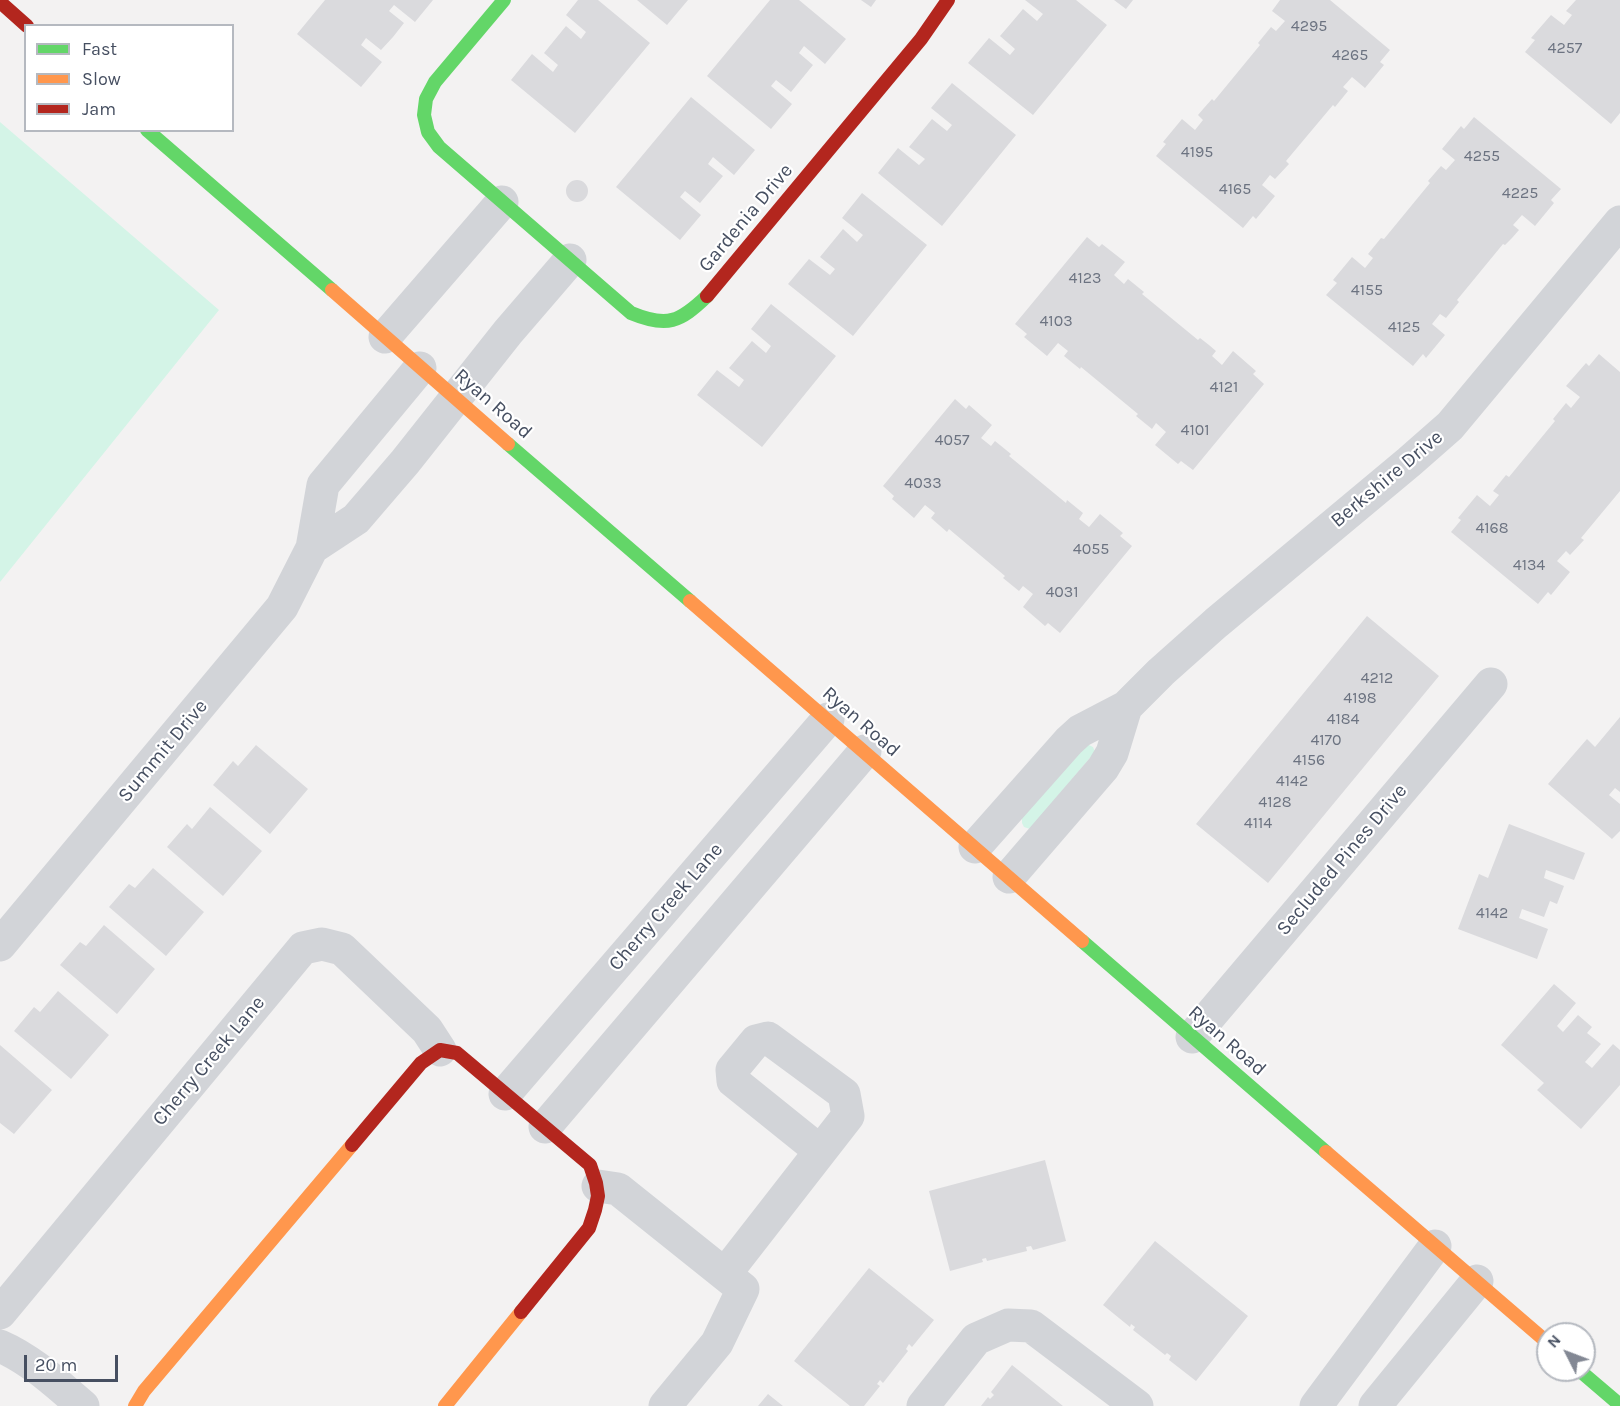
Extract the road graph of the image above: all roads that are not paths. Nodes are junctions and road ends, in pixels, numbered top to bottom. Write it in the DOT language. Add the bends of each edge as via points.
graph roads {
  1 [pos="504,0"];
  2 [pos="948,0"];
  3 [pos="0,2"];
  4 [pos="25,24"];
  5 [pos="149,132"];
  6 [pos="502,202"];
  7 [pos="1620,222"];
  8 [pos="570,261"];
  9 [pos="385,337"];
  10 [pos="420,368"];
  11 [pos="456,398"];
  12 [pos="312,548"];
  13 [pos="1491,684"];
  14 [pos="1126,707"];
  15 [pos="828,720"];
  16 [pos="865,751"];
  17 [pos="975,847"];
  18 [pos="1009,878"];
  19 [pos="11,910"];
  20 [pos="0,945"];
  21 [pos="1192,1036"];
  22 [pos="440,1050"];
  23 [pos="505,1094"];
  24 [pos="545,1127"];
  25 [pos="820,1151"];
  26 [pos="598,1186"];
  27 [pos="1436,1246"];
  28 [pos="724,1274"];
  29 [pos="1477,1281"];
  30 [pos="0,1313"];
  31 [pos="1536,1333"];
  32 [pos="0,1346"];
  33 [pos="1593,1382"];
  34 [pos="1620,1405"];
  35 [pos="83,1406"];
  36 [pos="135,1406"];
  37 [pos="445,1406"];
  38 [pos="665,1406"];
  39 [pos="923,1406"];
  40 [pos="1137,1406"];
  41 [pos="1316,1406"];
  42 [pos="1376,1406"];
  1 -- 6 [label="main road, Gardenia Drive" via="435,82 426,99 424,115 428,132 439,147"];
  2 -- 8 [label="main road, Gardenia Drive" via="921,39 709,294 682,317 656,322 631,313"];
  3 -- 4 [label="main road"];
  5 -- 9 [label="main road, Ryan Road"];
  6 -- 8 [label="main road, Gardenia Drive"];
  6 -- 9 [label="street"];
  7 -- 14 [label="street, Berkshire Drive" via="1450,426 1216,623"];
  8 -- 11 [label="street, Summit Drive"];
  9 -- 10 [label="main road, Ryan Road"];
  10 -- 11 [label="main road, Ryan Road"];
  10 -- 12 [label="street, Summit Drive" via="322,485"];
  11 -- 12 [label="street, Summit Drive" via="356,519"];
  11 -- 15 [label="main road, Ryan Road"];
  12 -- 19 [label="street, Summit Drive" via="282,607"];
  13 -- 21 [label="street, Secluded Pines Drive"];
  14 -- 17 [label="street, Berkshire Drive" via="1069,741"];
  14 -- 18 [label="street, Berkshire Drive" via="1113,753 1103,768"];
  15 -- 16 [label="main road, Ryan Road"];
  15 -- 23 [label="street, Cherry Creek Lane"];
  16 -- 17 [label="main road, Ryan Road"];
  16 -- 24 [label="street"];
  17 -- 18 [label="main road, Ryan Road"];
  18 -- 21 [label="main road, Ryan Road"];
  19 -- 20 [label="street, Summit Drive"];
  21 -- 27 [label="main road, Ryan Road"];
  22 -- 23 [label="main road" via="458,1053"];
  22 -- 30 [label="street, Cherry Creek Lane" via="427,1030 342,950 322,944 303,948"];
  22 -- 36 [label="main road" via="421,1063"];
  23 -- 24 [label="main road"];
  24 -- 26 [label="main road" via="590,1165"];
  25 -- 28 [label="street"];
  26 -- 28 [label="street" via="618,1189"];
  26 -- 37 [label="main road" via="598,1207 589,1228"];
  27 -- 29 [label="main road, Ryan Road"];
  27 -- 41 [label="street"];
  28 -- 38 [label="street" via="743,1289 717,1343"];
  29 -- 31 [label="main road, Ryan Road"];
  29 -- 42 [label="street"];
  32 -- 35 [label="street" via="38,1368"];
  33 -- 34 [label="main road"];
  39 -- 40 [label="street" via="976,1339 1008,1324 1031,1326"];
}
